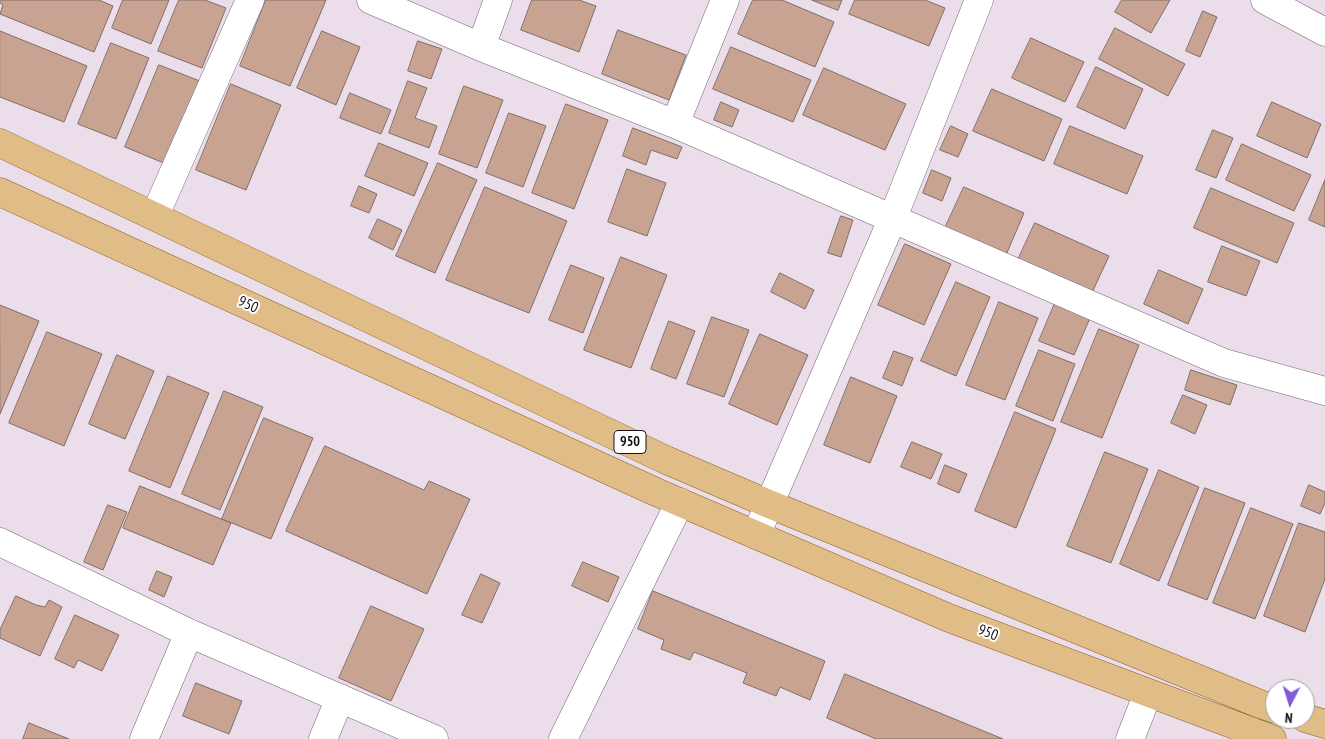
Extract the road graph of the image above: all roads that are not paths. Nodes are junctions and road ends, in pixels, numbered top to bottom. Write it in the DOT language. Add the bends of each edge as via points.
graph roads {
  1 [pos="250,0"];
  2 [pos="371,0"];
  3 [pos="498,0"];
  4 [pos="725,0"];
  5 [pos="979,0"];
  6 [pos="1266,0"];
  7 [pos="1325,32"];
  8 [pos="480,46"];
  9 [pos="675,124"];
  10 [pos="0,143"];
  11 [pos="0,192"];
  12 [pos="155,215"];
  13 [pos="892,220"];
  14 [pos="1325,391"];
  15 [pos="680,502"];
  16 [pos="768,504"];
  17 [pos="756,535"];
  18 [pos="0,542"];
  19 [pos="188,633"];
  20 [pos="1148,694"];
  21 [pos="340,698"];
  22 [pos="1265,706"];
  23 [pos="144,739"];
  24 [pos="323,739"];
  25 [pos="434,739"];
  26 [pos="563,739"];
  27 [pos="1130,739"];
  28 [pos="1272,739"];
  1 -- 12 [label="street"];
  2 -- 8 [label="street"];
  3 -- 8 [label="street"];
  4 -- 9 [label="street"];
  5 -- 13 [label="street"];
  6 -- 7 [label="street"];
  8 -- 9 [label="street"];
  9 -- 13 [label="street"];
  10 -- 12 [label="main road, 950"];
  11 -- 15 [label="main road, 950 / 950"];
  12 -- 16 [label="main road, 950" via="666,460"];
  13 -- 14 [label="street" via="1224,363"];
  13 -- 16 [label="street"];
  15 -- 17 [label="main road, 950 / 950"];
  15 -- 26 [label="street"];
  16 -- 17 [label="street"];
  16 -- 22 [label="main road, 950"];
  17 -- 20 [label="main road, 950 / 950" via="949,618"];
  18 -- 19 [label="street"];
  19 -- 21 [label="street"];
  19 -- 23 [label="street"];
  20 -- 27 [label="street"];
  20 -- 28 [label="main road, 950 / 950"];
  21 -- 24 [label="street"];
  21 -- 25 [label="street"];
}
